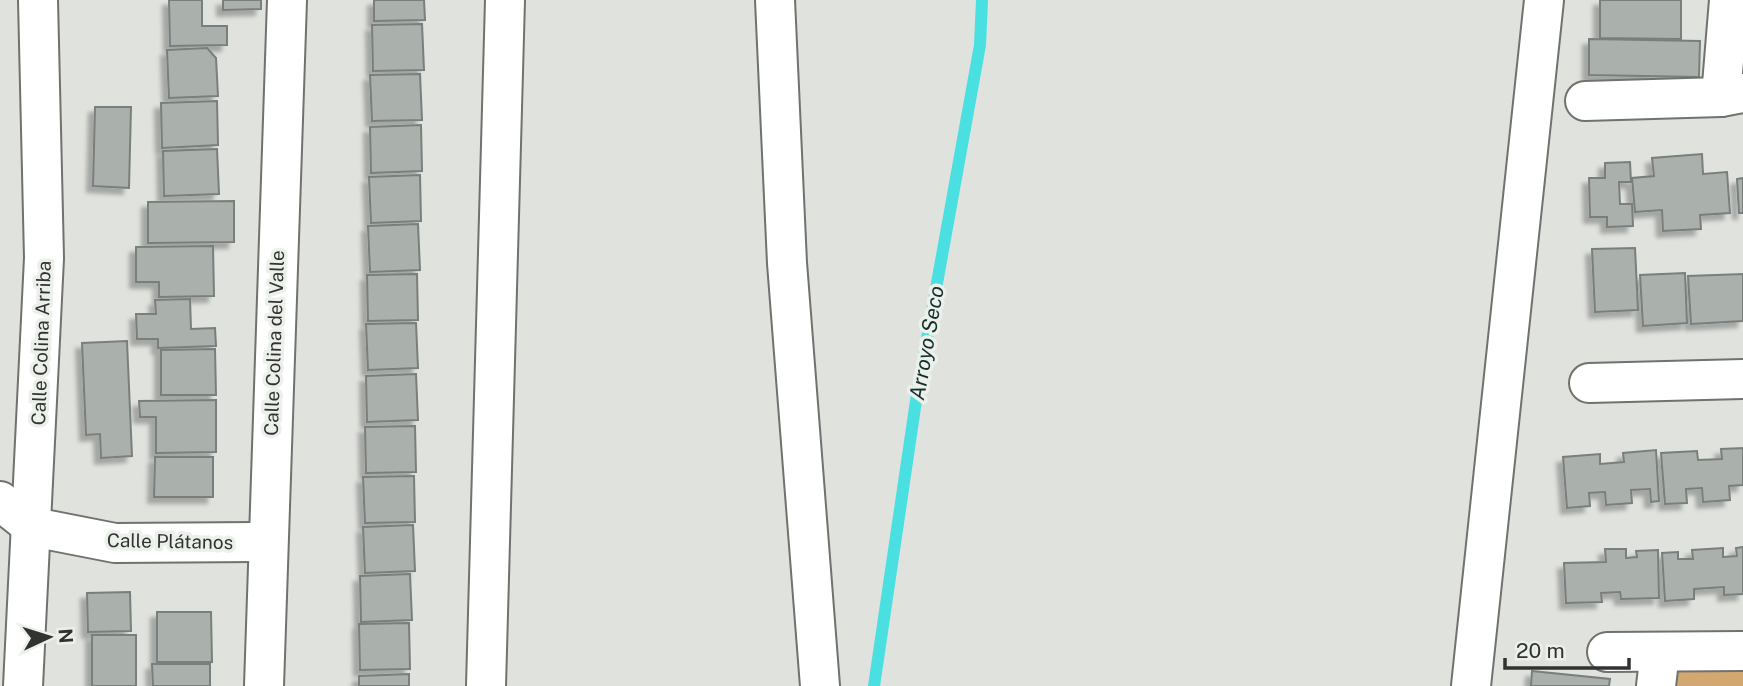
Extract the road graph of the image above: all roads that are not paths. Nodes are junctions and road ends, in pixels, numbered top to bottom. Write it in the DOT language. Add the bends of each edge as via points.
graph roads {
  1 [pos="38,0"];
  2 [pos="287,0"];
  3 [pos="505,0"];
  4 [pos="775,0"];
  5 [pos="1544,0"];
  6 [pos="1729,0"];
  7 [pos="1732,95"];
  8 [pos="1585,101"];
  9 [pos="1743,379"];
  10 [pos="1589,383"];
  11 [pos="0,501"];
  12 [pos="33,527"];
  13 [pos="267,542"];
  14 [pos="1743,651"];
  15 [pos="1607,652"];
  16 [pos="1658,669"];
  17 [pos="23,686"];
  18 [pos="264,686"];
  19 [pos="486,686"];
  20 [pos="820,686"];
  21 [pos="1471,686"];
  1 -- 12 [label="street, Calle Colina Arriba" via="44,258"];
  2 -- 13 [label="street, Calle Colina del Valle"];
  3 -- 19 [label="street"];
  4 -- 20 [label="street" via="788,263"];
  5 -- 21 [label="street"];
  6 -- 7 [label="street"];
  7 -- 8 [label="street"];
  9 -- 10 [label="street"];
  11 -- 12 [label="street, Calle Plátanos"];
  12 -- 13 [label="street, Calle Plátanos" via="115,543"];
  12 -- 17 [label="street, Calle Colina Arriba"];
  13 -- 18 [label="street, Calle Colina del Valle"];
  14 -- 16 [label="street"];
  15 -- 16 [label="street"];
}
